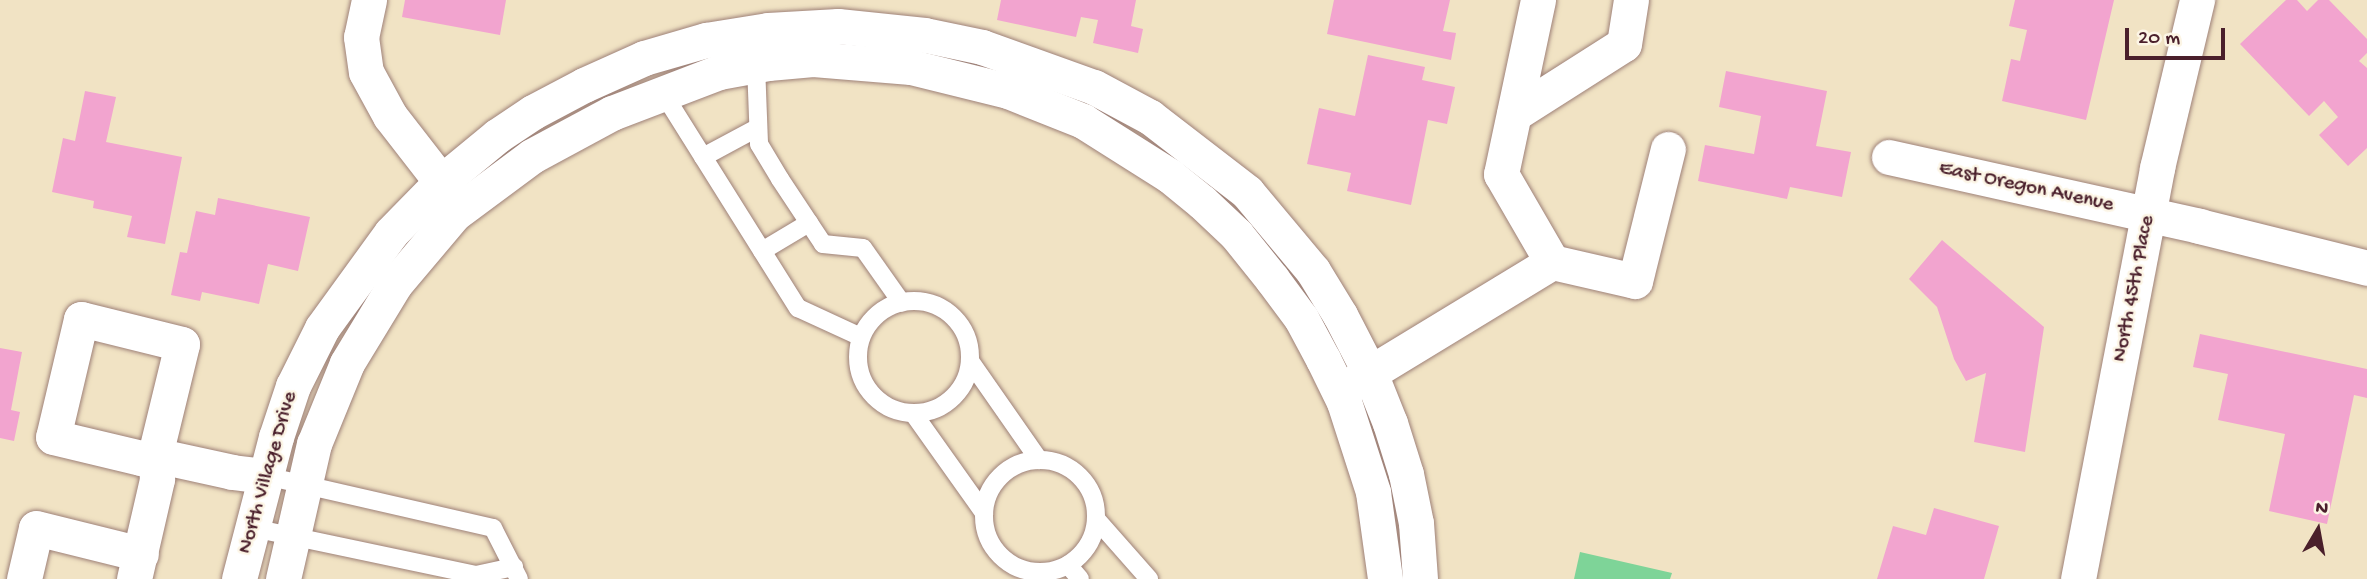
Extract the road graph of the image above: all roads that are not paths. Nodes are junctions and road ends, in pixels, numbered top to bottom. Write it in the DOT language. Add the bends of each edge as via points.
graph roads {
  1 [pos="369,0"];
  2 [pos="1538,0"];
  3 [pos="1631,0"];
  4 [pos="2197,0"];
  5 [pos="841,13"];
  6 [pos="842,61"];
  7 [pos="756,65"];
  8 [pos="663,93"];
  9 [pos="1514,114"];
  10 [pos="757,128"];
  11 [pos="1668,149"];
  12 [pos="703,157"];
  13 [pos="1889,157"];
  14 [pos="451,195"];
  15 [pos="2149,215"];
  16 [pos="809,223"];
  17 [pos="762,250"];
  18 [pos="1552,262"];
  19 [pos="2367,268"];
  20 [pos="902,303"];
  21 [pos="861,337"];
  22 [pos="970,361"];
  23 [pos="1370,373"];
  24 [pos="1339,391"];
  25 [pos="913,413"];
  26 [pos="155,455"];
  27 [pos="1039,460"];
  28 [pos="266,476"];
  29 [pos="303,484"];
  30 [pos="984,513"];
  31 [pos="1097,520"];
  32 [pos="253,528"];
  33 [pos="292,537"];
  34 [pos="1068,565"];
  35 [pos="137,566"];
  36 [pos="517,573"];
  37 [pos="24,579"];
  38 [pos="239,579"];
  39 [pos="283,579"];
  40 [pos="1080,579"];
  41 [pos="1149,579"];
  42 [pos="1385,579"];
  43 [pos="1420,579"];
  44 [pos="2078,579"];
  1 -- 14 [label="street" via="361,37 366,72 390,116"];
  2 -- 9 [label="street"];
  3 -- 9 [label="street" via="1624,44"];
  4 -- 15 [label="street, North 45th Place"];
  5 -- 6 [label="street"];
  5 -- 14 [label="street, North Village Drive" via="706,40 644,58 584,85 497,135"];
  5 -- 23 [label="street, North Village Drive" via="982,47 1094,87 1150,117 1247,192 1287,237 1340,315"];
  6 -- 7 [label="street, North Village Drive"];
  6 -- 24 [label="street, North Village Drive" via="911,67 1008,91 1083,121 1126,146 1202,202 1236,234 1301,318"];
  7 -- 8 [label="street, North Village Drive" via="719,72"];
  7 -- 10 [label="lane"];
  8 -- 12 [label="lane"];
  8 -- 14 [label="street, North Village Drive" via="577,130 491,184"];
  9 -- 18 [label="street" via="1501,174"];
  10 -- 12 [label="lane"];
  10 -- 16 [label="lane" via="759,144"];
  11 -- 18 [label="street" via="1635,281"];
  12 -- 17 [label="lane"];
  13 -- 15 [label="street, East Oregon Avenue"];
  14 -- 28 [label="street, North Village Drive" via="391,233 322,328 293,386"];
  14 -- 29 [label="street, North Village Drive" via="370,323 329,404"];
  15 -- 19 [label="street, East Oregon Avenue"];
  15 -- 44 [label="street, North 45th Place"];
  16 -- 17 [label="lane"];
  16 -- 20 [label="lane" via="823,244 863,248"];
  17 -- 21 [label="lane" via="798,308"];
  18 -- 23 [label="street"];
  20 -- 21 [label="lane" via="878,313"];
  20 -- 22 [label="lane" via="931,303 947,312 965,334"];
  21 -- 25 [label="lane" via="857,363 873,397 888,408"];
  22 -- 25 [label="lane" via="957,394 942,406"];
  22 -- 27 [label="lane"];
  23 -- 24 [label="street"];
  23 -- 43 [label="street, North Village Drive" via="1406,474"];
  24 -- 42 [label="street, North Village Drive" via="1373,492"];
  25 -- 30 [label="lane"];
  26 -- 26 [label="street" via="141,458 53,437 81,319 182,344"];
  26 -- 28 [label="street"];
  26 -- 35 [label="street" via="157,479"];
  27 -- 30 [label="lane" via="1004,472 992,486"];
  27 -- 31 [label="lane" via="1058,462 1087,484"];
  28 -- 29 [label="lane"];
  28 -- 32 [label="street, North Village Drive"];
  29 -- 33 [label="street, North Village Drive"];
  29 -- 36 [label="lane" via="493,528"];
  30 -- 34 [label="lane" via="988,540 1014,567 1042,572"];
  31 -- 34 [label="lane" via="1083,554"];
  31 -- 41 [label="lane"];
  32 -- 33 [label="lane"];
  32 -- 38 [label="street, North Village Drive"];
  33 -- 36 [label="lane" via="476,575"];
  33 -- 39 [label="street, North Village Drive"];
  34 -- 40 [label="lane"];
  35 -- 37 [label="street" via="36,528"];
}
